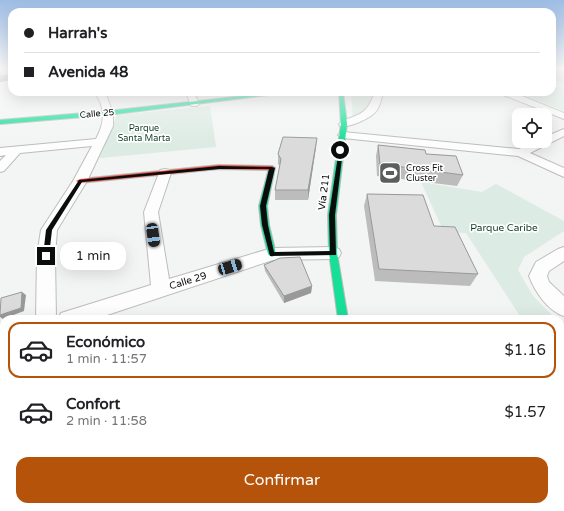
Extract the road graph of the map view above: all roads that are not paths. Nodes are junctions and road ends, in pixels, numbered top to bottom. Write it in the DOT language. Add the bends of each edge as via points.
graph roads {
  1 [pos="102,96"];
  2 [pos="191,96"];
  3 [pos="258,96"];
  4 [pos="340,96"];
  5 [pos="377,96"];
  6 [pos="514,96"];
  7 [pos="194,104"];
  8 [pos="108,113"];
  9 [pos="564,116"];
  10 [pos="0,122"];
  11 [pos="343,130"];
  12 [pos="564,132"];
  13 [pos="100,142"];
  14 [pos="16,151"];
  15 [pos="0,152"];
  16 [pos="521,154"];
  17 [pos="0,168"];
  18 [pos="165,173"];
  19 [pos="564,173"];
  20 [pos="80,181"];
  21 [pos="333,253"];
  22 [pos="564,253"];
  23 [pos="272,254"];
  24 [pos="161,289"];
  25 [pos="564,308"];
  26 [pos="46,315"];
  27 [pos="80,315"];
  28 [pos="342,315"];
  1 -- 8 [label="street"];
  2 -- 7 [label="street"];
  3 -- 7 [label="street, Calle 25"];
  4 -- 11 [label="street, Vía 211"];
  5 -- 11 [label="street" via="373,109"];
  6 -- 9 [label="street"];
  7 -- 8 [label="street, Calle 25"];
  8 -- 10 [label="street, Calle 25"];
  8 -- 13 [label="street" via="108,126"];
  11 -- 16 [label="street"];
  11 -- 21 [label="street, Vía 211" via="332,215"];
  12 -- 16 [label="street"];
  13 -- 14 [label="street"];
  13 -- 20 [label="street"];
  14 -- 15 [label="street"];
  14 -- 17 [label="street"];
  16 -- 19 [label="street"];
  18 -- 20 [label="street"];
  18 -- 23 [label="street" via="219,167 272,168 263,206"];
  18 -- 24 [label="street" via="151,212"];
  20 -- 26 [label="street" via="49,230 46,256"];
  21 -- 23 [label="street, Calle 29"];
  21 -- 28 [label="street, Vía 211"];
  22 -- 25 [label="street" via="542,267 538,276 542,286"];
  23 -- 24 [label="street, Calle 29"];
  24 -- 27 [label="street, Calle 29"];
}
